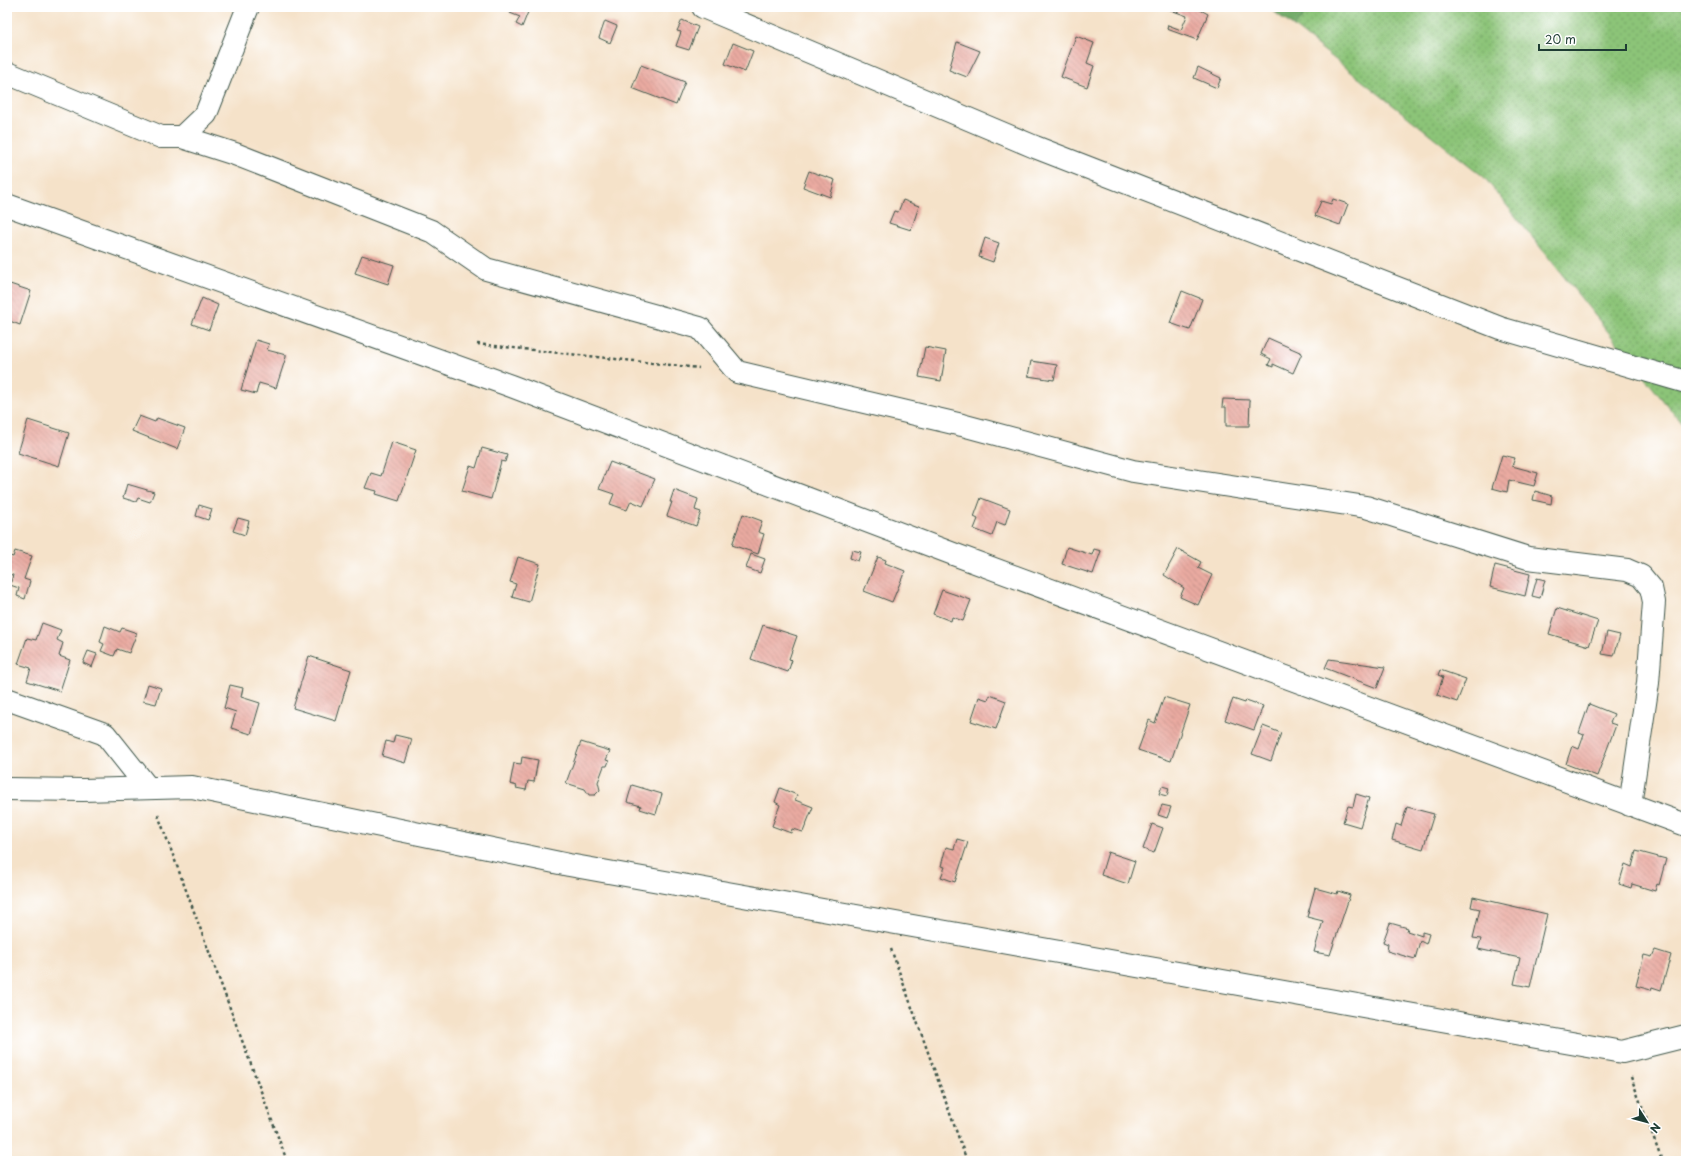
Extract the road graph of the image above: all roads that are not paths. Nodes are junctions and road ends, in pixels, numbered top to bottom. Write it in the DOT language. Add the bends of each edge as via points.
graph roads {
  1 [pos="248,7"];
  2 [pos="703,7"];
  3 [pos="7,73"];
  4 [pos="182,137"];
  5 [pos="7,205"];
  6 [pos="1686,382"];
  7 [pos="7,699"];
  8 [pos="148,788"];
  9 [pos="7,789"];
  10 [pos="1630,804"];
  11 [pos="1686,825"];
  12 [pos="1686,1036"];
  1 -- 4 [label="street" via="206,114"];
  2 -- 6 [label="street" via="1035,147 1493,326"];
  3 -- 4 [label="street" via="161,137"];
  4 -- 10 [label="street" via="235,154 431,231 486,269 700,328 738,372 962,425 1133,471 1366,507 1528,558 1627,570 1641,576 1651,588 1654,602 1648,683"];
  5 -- 10 [label="street" via="511,386 956,555"];
  7 -- 8 [label="street" via="104,734"];
  8 -- 9 [label="street"];
  8 -- 12 [label="street" via="192,787 569,865 1622,1052"];
  10 -- 11 [label="street"];
}
